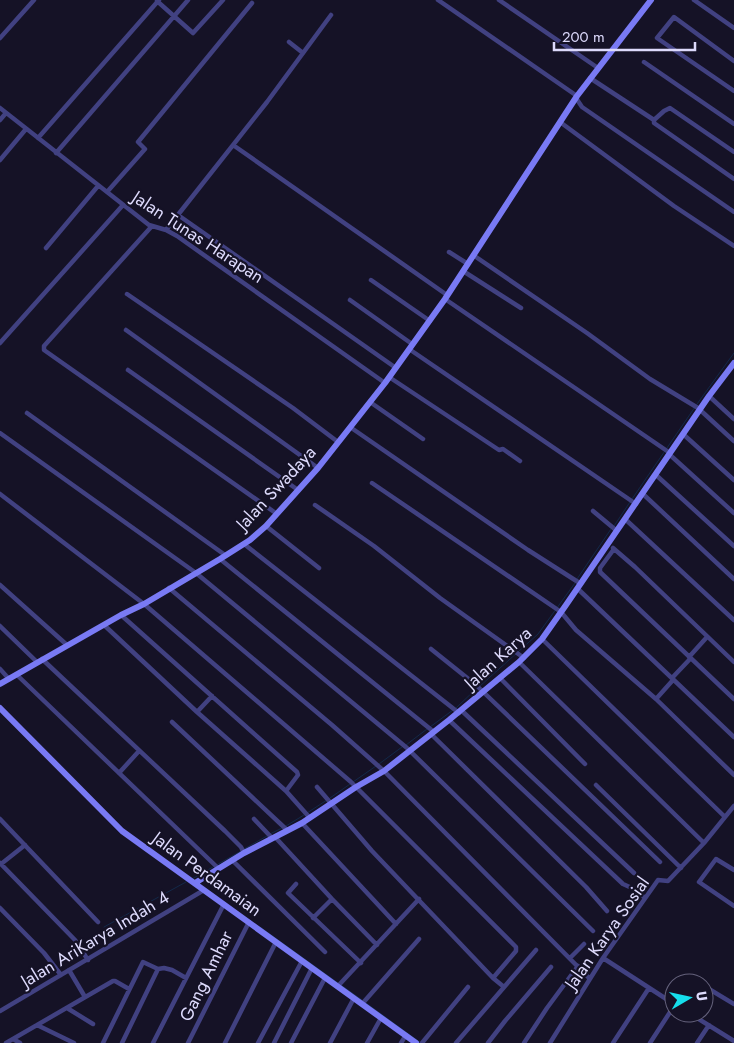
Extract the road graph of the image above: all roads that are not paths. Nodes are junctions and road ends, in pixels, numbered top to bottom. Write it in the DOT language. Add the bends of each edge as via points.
graph roads {
  1 [pos="34,0"];
  2 [pos="188,0"];
  3 [pos="222,0"];
  4 [pos="438,0"];
  5 [pos="499,0"];
  6 [pos="651,0"];
  7 [pos="694,0"];
  8 [pos="158,1"];
  9 [pos="252,3"];
  10 [pos="331,15"];
  11 [pos="175,16"];
  12 [pos="734,28"];
  13 [pos="0,38"];
  14 [pos="289,42"];
  15 [pos="303,53"];
  16 [pos="734,60"];
  17 [pos="644,62"];
  18 [pos="598,68"];
  19 [pos="590,78"];
  20 [pos="734,91"];
  21 [pos="576,97"];
  22 [pos="0,108"];
  23 [pos="6,113"];
  24 [pos="0,120"];
  25 [pos="654,120"];
  26 [pos="560,122"];
  27 [pos="734,124"];
  28 [pos="26,129"];
  29 [pos="38,138"];
  30 [pos="233,144"];
  31 [pos="734,152"];
  32 [pos="56,153"];
  33 [pos="0,160"];
  34 [pos="734,178"];
  35 [pos="98,186"];
  36 [pos="107,192"];
  37 [pos="123,205"];
  38 [pos="734,212"];
  39 [pos="178,215"];
  40 [pos="152,226"];
  41 [pos="166,230"];
  42 [pos="734,246"];
  43 [pos="46,248"];
  44 [pos="449,252"];
  45 [pos="473,255"];
  46 [pos="468,264"];
  47 [pos="463,270"];
  48 [pos="371,280"];
  49 [pos="127,294"];
  50 [pos="446,297"];
  51 [pos="350,300"];
  52 [pos="521,308"];
  53 [pos="430,321"];
  54 [pos="126,330"];
  55 [pos="0,343"];
  56 [pos="410,347"];
  57 [pos="734,363"];
  58 [pos="396,368"];
  59 [pos="128,370"];
  60 [pos="731,372"];
  61 [pos="387,380"];
  62 [pos="709,396"];
  63 [pos="370,402"];
  64 [pos="699,409"];
  65 [pos="27,412"];
  66 [pos="734,418"];
  67 [pos="350,427"];
  68 [pos="0,433"];
  69 [pos="683,434"];
  70 [pos="423,439"];
  71 [pos="338,442"];
  72 [pos="734,442"];
  73 [pos="669,453"];
  74 [pos="520,461"];
  75 [pos="318,468"];
  76 [pos="656,474"];
  77 [pos="734,480"];
  78 [pos="372,483"];
  79 [pos="298,490"];
  80 [pos="0,494"];
  81 [pos="642,494"];
  82 [pos="635,503"];
  83 [pos="315,505"];
  84 [pos="593,511"];
  85 [pos="734,513"];
  86 [pos="277,514"];
  87 [pos="625,519"];
  88 [pos="266,526"];
  89 [pos="615,529"];
  90 [pos="244,544"];
  91 [pos="608,544"];
  92 [pos="734,546"];
  93 [pos="614,549"];
  94 [pos="222,557"];
  95 [pos="319,568"];
  96 [pos="196,573"];
  97 [pos="734,580"];
  98 [pos="0,585"];
  99 [pos="579,586"];
  100 [pos="170,588"];
  101 [pos="144,604"];
  102 [pos="558,610"];
  103 [pos="121,615"];
  104 [pos="734,620"];
  105 [pos="104,625"];
  106 [pos="0,626"];
  107 [pos="707,637"];
  108 [pos="542,639"];
  109 [pos="67,645"];
  110 [pos="431,650"];
  111 [pos="689,658"];
  112 [pos="521,659"];
  113 [pos="40,661"];
  114 [pos="734,662"];
  115 [pos="0,670"];
  116 [pos="17,674"];
  117 [pos="500,678"];
  118 [pos="9,679"];
  119 [pos="673,679"];
  120 [pos="0,684"];
  121 [pos="479,689"];
  122 [pos="212,696"];
  123 [pos="656,699"];
  124 [pos="734,699"];
  125 [pos="0,708"];
  126 [pos="459,711"];
  127 [pos="197,712"];
  128 [pos="450,720"];
  129 [pos="172,722"];
  130 [pos="432,732"];
  131 [pos="734,737"];
  132 [pos="409,749"];
  133 [pos="139,751"];
  134 [pos="585,764"];
  135 [pos="383,770"];
  136 [pos="119,773"];
  137 [pos="734,775"];
  138 [pos="353,785"];
  139 [pos="596,785"];
  140 [pos="317,788"];
  141 [pos="286,791"];
  142 [pos="329,801"];
  143 [pos="734,806"];
  144 [pos="309,817"];
  145 [pos="724,817"];
  146 [pos="0,819"];
  147 [pos="254,819"];
  148 [pos="302,823"];
  149 [pos="285,828"];
  150 [pos="273,838"];
  151 [pos="704,843"];
  152 [pos="25,845"];
  153 [pos="243,850"];
  154 [pos="232,860"];
  155 [pos="660,862"];
  156 [pos="1,863"];
  157 [pos="216,865"];
  158 [pos="681,868"];
  159 [pos="734,870"];
  160 [pos="634,873"];
  161 [pos="194,881"];
  162 [pos="296,884"];
  163 [pos="204,890"];
  164 [pos="645,898"];
  165 [pos="332,899"];
  166 [pos="419,899"];
  167 [pos="224,904"];
  168 [pos="734,906"];
  169 [pos="0,908"];
  170 [pos="607,911"];
  171 [pos="313,918"];
  172 [pos="98,922"];
  173 [pos="249,922"];
  174 [pos="396,924"];
  175 [pos="593,931"];
  176 [pos="418,939"];
  177 [pos="276,942"];
  178 [pos="584,944"];
  179 [pos="377,945"];
  180 [pos="536,950"];
  181 [pos="325,952"];
  182 [pos="570,958"];
  183 [pos="603,958"];
  184 [pos="88,960"];
  185 [pos="302,961"];
  186 [pos="361,963"];
  187 [pos="578,966"];
  188 [pos="551,967"];
  189 [pos="312,968"];
  190 [pos="158,969"];
  191 [pos="69,970"];
  192 [pos="60,975"];
  193 [pos="186,978"];
  194 [pos="326,978"];
  195 [pos="493,978"];
  196 [pos="590,979"];
  197 [pos="338,986"];
  198 [pos="468,986"];
  199 [pos="504,987"];
  200 [pos="649,988"];
  201 [pos="130,989"];
  202 [pos="714,992"];
  203 [pos="85,997"];
  204 [pos="354,998"];
  205 [pos="664,998"];
  206 [pos="362,1004"];
  207 [pos="734,1004"];
  208 [pos="67,1008"];
  209 [pos="0,1011"];
  210 [pos="381,1018"];
  211 [pos="664,1021"];
  212 [pos="706,1023"];
  213 [pos="93,1024"];
  214 [pos="37,1025"];
  215 [pos="709,1025"];
  216 [pos="406,1035"];
  217 [pos="13,1039"];
  218 [pos="734,1041"];
  219 [pos="6,1043"];
  220 [pos="20,1043"];
  221 [pos="74,1043"];
  222 [pos="103,1043"];
  223 [pos="122,1043"];
  224 [pos="153,1043"];
  225 [pos="188,1043"];
  226 [pos="225,1043"];
  227 [pos="258,1043"];
  228 [pos="274,1043"];
  229 [pos="291,1043"];
  230 [pos="330,1043"];
  231 [pos="367,1043"];
  232 [pos="401,1043"];
  233 [pos="416,1043"];
  234 [pos="422,1043"];
  235 [pos="456,1043"];
  236 [pos="488,1043"];
  237 [pos="524,1043"];
  238 [pos="550,1043"];
  239 [pos="613,1043"];
  240 [pos="650,1043"];
  241 [pos="697,1043"];
  1 -- 13 [label="street"];
  2 -- 11 [label="street"];
  3 -- 11 [label="street" via="194,33"];
  4 -- 21 [label="street"];
  5 -- 18 [label="street"];
  6 -- 18 [label="street, Jalan Swadaya"];
  7 -- 12 [label="street"];
  8 -- 11 [label="street"];
  8 -- 29 [label="street"];
  9 -- 36 [label="street" via="138,142 145,149"];
  10 -- 15 [label="street"];
  11 -- 32 [label="street"];
  14 -- 15 [label="street"];
  15 -- 30 [label="street"];
  16 -- 20 [label="street" via="674,17 658,38"];
  17 -- 27 [label="street"];
  18 -- 19 [label="street, Jalan Swadaya"];
  19 -- 21 [label="street, Jalan Swadaya"];
  19 -- 25 [label="street"];
  21 -- 26 [label="street, Jalan Swadaya"];
  21 -- 38 [label="street" via="582,106"];
  22 -- 23 [label="street, Jalan Tunas Harapan"];
  23 -- 24 [label="street"];
  23 -- 28 [label="street, Jalan Tunas Harapan"];
  25 -- 31 [label="street" via="670,108"];
  25 -- 34 [label="street"];
  26 -- 42 [label="street"];
  26 -- 45 [label="street, Jalan Swadaya"];
  28 -- 29 [label="street, Jalan Tunas Harapan"];
  28 -- 33 [label="street"];
  29 -- 32 [label="street, Jalan Tunas Harapan"];
  30 -- 39 [label="street"];
  30 -- 50 [label="street"];
  32 -- 35 [label="street, Jalan Tunas Harapan"];
  35 -- 36 [label="street, Jalan Tunas Harapan"];
  35 -- 43 [label="street"];
  36 -- 37 [label="street, Jalan Tunas Harapan"];
  37 -- 40 [label="street, Jalan Tunas Harapan"];
  37 -- 55 [label="street"];
  39 -- 41 [label="street"];
  39 -- 58 [label="street"];
  40 -- 41 [label="street, Jalan Tunas Harapan"];
  40 -- 86 [label="street" via="44,348"];
  41 -- 61 [label="street, Jalan Tunas Harapan"];
  44 -- 46 [label="street"];
  45 -- 46 [label="street, Jalan Swadaya"];
  45 -- 64 [label="street" via="650,379"];
  46 -- 47 [label="street, Jalan Swadaya"];
  47 -- 50 [label="street, Jalan Swadaya"];
  47 -- 52 [label="street"];
  48 -- 53 [label="street"];
  49 -- 71 [label="street"];
  50 -- 53 [label="street, Jalan Swadaya"];
  50 -- 73 [label="street"];
  51 -- 56 [label="street"];
  53 -- 56 [label="street, Jalan Swadaya"];
  54 -- 75 [label="street"];
  56 -- 58 [label="street, Jalan Swadaya"];
  56 -- 82 [label="street"];
  57 -- 60 [label="street, Jalan Karya"];
  58 -- 61 [label="street, Jalan Swadaya"];
  59 -- 79 [label="street"];
  60 -- 62 [label="street, Jalan Karya"];
  61 -- 63 [label="street, Jalan Swadaya"];
  61 -- 74 [label="street, Jalan Tunas Harapan"];
  62 -- 64 [label="street, Jalan Karya"];
  62 -- 66 [label="street"];
  63 -- 67 [label="street, Jalan Swadaya"];
  63 -- 70 [label="street"];
  64 -- 69 [label="street, Jalan Karya"];
  64 -- 72 [label="street"];
  65 -- 94 [label="street"];
  67 -- 71 [label="street, Jalan Swadaya"];
  67 -- 99 [label="street"];
  68 -- 96 [label="street"];
  69 -- 73 [label="street, Jalan Karya"];
  69 -- 77 [label="street"];
  71 -- 75 [label="street, Jalan Swadaya"];
  73 -- 76 [label="street, Jalan Karya"];
  73 -- 85 [label="street"];
  75 -- 79 [label="street, Jalan Swadaya"];
  76 -- 81 [label="street, Jalan Karya"];
  76 -- 92 [label="street"];
  78 -- 102 [label="street"];
  79 -- 86 [label="street, Jalan Swadaya"];
  80 -- 101 [label="street"];
  81 -- 82 [label="street, Jalan Karya"];
  81 -- 97 [label="street"];
  82 -- 87 [label="street, Jalan Karya"];
  83 -- 112 [label="street"];
  84 -- 89 [label="street"];
  86 -- 88 [label="street, Jalan Swadaya"];
  87 -- 89 [label="street, Jalan Karya"];
  87 -- 104 [label="street"];
  88 -- 90 [label="street, Jalan Swadaya"];
  88 -- 95 [label="street"];
  89 -- 91 [label="street, Jalan Karya"];
  90 -- 94 [label="street, Jalan Swadaya"];
  90 -- 126 [label="street"];
  91 -- 93 [label="street"];
  91 -- 99 [label="street, Jalan Karya"];
  93 -- 107 [label="street"];
  93 -- 111 [label="street" via="600,572"];
  94 -- 96 [label="street, Jalan Swadaya"];
  94 -- 130 [label="street"];
  96 -- 100 [label="street, Jalan Swadaya"];
  96 -- 132 [label="street"];
  98 -- 109 [label="street"];
  99 -- 102 [label="street, Jalan Karya"];
  99 -- 119 [label="street"];
  100 -- 101 [label="street, Jalan Swadaya"];
  100 -- 135 [label="street"];
  101 -- 103 [label="street, Jalan Swadaya"];
  101 -- 138 [label="street"];
  102 -- 108 [label="street, Jalan Karya"];
  102 -- 123 [label="street" via="576,630"];
  103 -- 105 [label="street, Jalan Swadaya"];
  103 -- 122 [label="street"];
  105 -- 109 [label="street, Jalan Swadaya"];
  105 -- 127 [label="street"];
  106 -- 113 [label="street"];
  107 -- 111 [label="street"];
  107 -- 114 [label="street"];
  108 -- 112 [label="street, Jalan Karya"];
  108 -- 145 [label="street"];
  109 -- 113 [label="street, Jalan Swadaya"];
  110 -- 121 [label="street"];
  111 -- 119 [label="street"];
  111 -- 124 [label="street"];
  112 -- 117 [label="street, Jalan Karya"];
  112 -- 151 [label="street"];
  113 -- 116 [label="street, Jalan Swadaya"];
  113 -- 133 [label="street"];
  115 -- 118 [label="street"];
  116 -- 118 [label="street, Jalan Swadaya"];
  116 -- 136 [label="street"];
  117 -- 121 [label="street, Jalan Karya"];
  117 -- 134 [label="street"];
  118 -- 120 [label="street, Jalan Swadaya"];
  119 -- 123 [label="street"];
  119 -- 131 [label="street"];
  121 -- 126 [label="street, Jalan Karya"];
  121 -- 155 [label="street"];
  122 -- 127 [label="street"];
  122 -- 141 [label="street" via="297,772"];
  123 -- 137 [label="street"];
  125 -- 161 [label="street, Jalan Perdamaian" via="115,824"];
  126 -- 128 [label="street, Jalan Karya"];
  126 -- 160 [label="street"];
  127 -- 141 [label="street"];
  128 -- 130 [label="street, Jalan Karya"];
  128 -- 164 [label="street" via="623,884"];
  129 -- 149 [label="street"];
  130 -- 132 [label="street, Jalan Karya"];
  130 -- 170 [label="street"];
  132 -- 135 [label="street, Jalan Karya"];
  132 -- 175 [label="street"];
  133 -- 136 [label="street"];
  133 -- 153 [label="street"];
  135 -- 138 [label="street, Jalan Karya"];
  135 -- 182 [label="street"];
  136 -- 157 [label="street"];
  138 -- 142 [label="street, Jalan Karya"];
  138 -- 195 [label="street" via="516,948"];
  139 -- 158 [label="street"];
  140 -- 142 [label="street"];
  141 -- 144 [label="street"];
  142 -- 144 [label="street, Jalan Karya"];
  142 -- 166 [label="street"];
  143 -- 145 [label="street, Jalan Karya Sosial"];
  144 -- 148 [label="street, Jalan Karya"];
  145 -- 151 [label="street, Jalan Karya Sosial"];
  146 -- 152 [label="street"];
  147 -- 150 [label="street"];
  148 -- 149 [label="street, Jalan Karya"];
  148 -- 174 [label="street"];
  149 -- 150 [label="street, Jalan Karya"];
  150 -- 153 [label="street, Jalan Karya"];
  150 -- 165 [label="street"];
  151 -- 158 [label="street, Jalan Karya Sosial"];
  152 -- 156 [label="street"];
  152 -- 172 [label="street"];
  153 -- 154 [label="street, Jalan Karya"];
  154 -- 157 [label="street, Jalan Karya"];
  154 -- 181 [label="street"];
  156 -- 184 [label="street" via="75,940"];
  157 -- 161 [label="street, Jalan Karya"];
  158 -- 164 [label="street, Jalan Karya Sosial" via="667,882 658,880"];
  159 -- 168 [label="street" via="716,859 699,882"];
  161 -- 163 [label="street, Jalan Perdamaian"];
  162 -- 171 [label="street" via="288,892"];
  163 -- 167 [label="street, Jalan Perdamaian"];
  163 -- 184 [label="street, Jalan AriKarya Indah 4"];
  164 -- 183 [label="street, Jalan Karya Sosial"];
  165 -- 171 [label="street"];
  165 -- 179 [label="street"];
  166 -- 174 [label="street"];
  166 -- 195 [label="street"];
  167 -- 173 [label="street, Jalan Perdamaian"];
  167 -- 193 [label="street"];
  169 -- 192 [label="street" via="50,960"];
  171 -- 186 [label="street"];
  173 -- 177 [label="street, Jalan Perdamaian"];
  173 -- 225 [label="street, Gang Amhar"];
  174 -- 179 [label="street"];
  176 -- 206 [label="street"];
  177 -- 185 [label="street, Jalan Perdamaian"];
  177 -- 226 [label="street"];
  178 -- 182 [label="street"];
  179 -- 186 [label="street"];
  180 -- 199 [label="street"];
  182 -- 187 [label="street"];
  183 -- 196 [label="street, Jalan Karya Sosial"];
  183 -- 200 [label="street"];
  184 -- 191 [label="street, Jalan AriKarya Indah 4"];
  185 -- 189 [label="street, Jalan Perdamaian"];
  185 -- 227 [label="street"];
  186 -- 197 [label="street"];
  187 -- 196 [label="street"];
  187 -- 237 [label="street"];
  188 -- 236 [label="street"];
  189 -- 194 [label="street, Jalan Perdamaian"];
  189 -- 228 [label="street"];
  190 -- 193 [label="street" via="167,968"];
  190 -- 201 [label="street" via="144,962"];
  190 -- 223 [label="street"];
  191 -- 192 [label="street, Jalan AriKarya Indah 4"];
  191 -- 203 [label="street"];
  192 -- 209 [label="street, Jalan AriKarya Indah 4"];
  193 -- 224 [label="street"];
  194 -- 197 [label="street, Jalan Perdamaian"];
  194 -- 229 [label="street"];
  195 -- 199 [label="street"];
  196 -- 238 [label="street, Jalan Karya Sosial"];
  197 -- 204 [label="street, Jalan Perdamaian"];
  198 -- 234 [label="street"];
  199 -- 235 [label="street"];
  200 -- 205 [label="street"];
  200 -- 239 [label="street"];
  201 -- 203 [label="street" via="114,981"];
  201 -- 222 [label="street"];
  202 -- 207 [label="street"];
  203 -- 208 [label="street"];
  204 -- 206 [label="street, Jalan Perdamaian"];
  204 -- 230 [label="street"];
  206 -- 210 [label="street, Jalan Perdamaian"];
  208 -- 213 [label="street"];
  208 -- 214 [label="street"];
  210 -- 216 [label="street, Jalan Perdamaian"];
  210 -- 231 [label="street"];
  211 -- 240 [label="street"];
  212 -- 215 [label="street"];
  214 -- 217 [label="street"];
  214 -- 221 [label="street"];
  215 -- 218 [label="street"];
  215 -- 241 [label="street"];
  216 -- 232 [label="street"];
  216 -- 233 [label="street, Jalan Perdamaian"];
  217 -- 219 [label="street"];
  217 -- 220 [label="street"];
}
